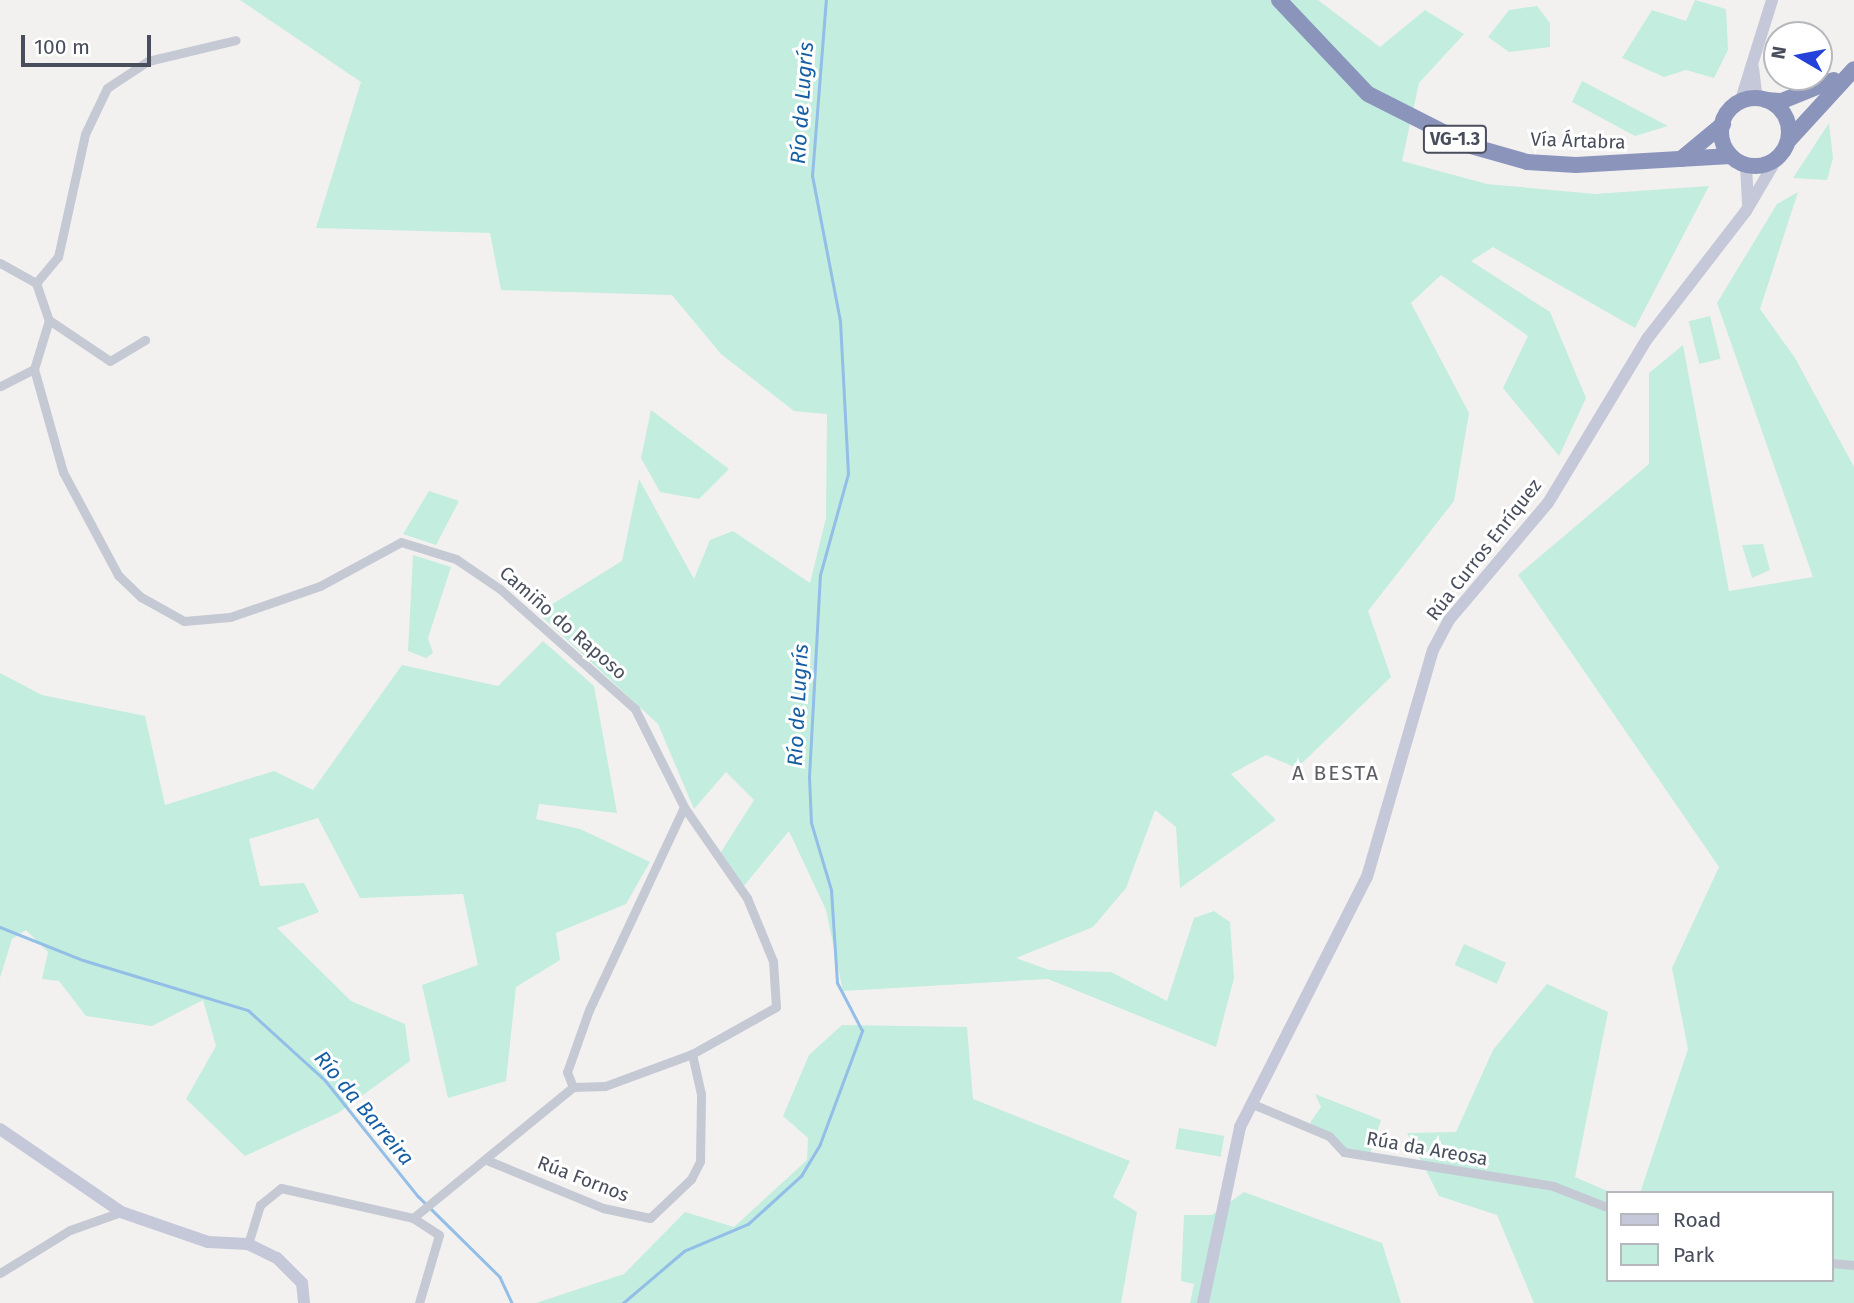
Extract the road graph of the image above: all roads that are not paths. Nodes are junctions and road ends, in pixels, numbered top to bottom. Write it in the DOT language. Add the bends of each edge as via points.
graph roads {
  1 [pos="1279,0"];
  2 [pos="1772,0"];
  3 [pos="236,40"];
  4 [pos="1753,60"];
  5 [pos="1854,69"];
  6 [pos="1762,99"];
  7 [pos="1740,103"];
  8 [pos="1723,124"];
  9 [pos="1788,142"];
  10 [pos="1731,156"];
  11 [pos="1679,160"];
  12 [pos="1776,160"];
  13 [pos="1746,165"];
  14 [pos="1746,211"];
  15 [pos="0,263"];
  16 [pos="36,283"];
  17 [pos="48,320"];
  18 [pos="145,340"];
  19 [pos="34,369"];
  20 [pos="0,386"];
  21 [pos="684,807"];
  22 [pos="692,1054"];
  23 [pos="573,1087"];
  24 [pos="1250,1103"];
  25 [pos="0,1129"];
  26 [pos="489,1161"];
  27 [pos="1605,1206"];
  28 [pos="121,1212"];
  29 [pos="413,1217"];
  30 [pos="248,1244"];
  31 [pos="1833,1263"];
  32 [pos="1854,1265"];
  33 [pos="0,1273"];
  34 [pos="304,1303"];
  35 [pos="419,1303"];
  36 [pos="1203,1303"];
  1 -- 11 [label="highway, Vía Ártabra / VG-1.3" via="1368,94 1471,146 1527,162 1576,165"];
  2 -- 4 [label="street"];
  3 -- 16 [label="street" via="148,61 107,89 85,134 58,257"];
  4 -- 6 [label="street"];
  4 -- 7 [label="street"];
  5 -- 6 [label="highway" via="1813,92"];
  5 -- 9 [label="highway" via="1799,122"];
  6 -- 7 [label="highway"];
  6 -- 9 [label="highway" via="1786,117"];
  7 -- 8 [label="highway"];
  8 -- 10 [label="highway"];
  8 -- 11 [label="highway"];
  9 -- 12 [label="highway"];
  10 -- 11 [label="highway, Vía Ártabra / VG-1.3"];
  10 -- 13 [label="highway"];
  12 -- 13 [label="highway"];
  12 -- 14 [label="street, Rúa Curros Enríquez"];
  13 -- 14 [label="street" via="1752,193"];
  14 -- 24 [label="street, Rúa Curros Enríquez" via="1647,339 1548,503 1449,620 1425,668 1367,877"];
  15 -- 16 [label="street"];
  16 -- 17 [label="street"];
  17 -- 18 [label="street" via="110,361"];
  17 -- 19 [label="street"];
  19 -- 20 [label="street"];
  19 -- 21 [label="street, Camiño do Raposo" via="63,472 118,575 141,597 184,621 230,617 320,586 401,542 428,547 500,589 635,709"];
  21 -- 22 [label="street" via="747,898 774,961 779,996 776,1007"];
  21 -- 23 [label="street" via="589,1010 567,1072"];
  22 -- 23 [label="street" via="605,1086"];
  22 -- 26 [label="street, Rúa Fornos" via="702,1107 700,1161 691,1179 650,1218 603,1208"];
  23 -- 26 [label="street"];
  24 -- 27 [label="street, Rúa da Areosa" via="1328,1136 1344,1152 1553,1185"];
  24 -- 36 [label="street, Rúa Curros Enríquez" via="1234,1151"];
  25 -- 28 [label="street"];
  26 -- 29 [label="street"];
  28 -- 30 [label="street" via="208,1242"];
  28 -- 33 [label="street" via="70,1230"];
  29 -- 30 [label="street" via="281,1188 260,1205"];
  29 -- 35 [label="street" via="439,1235"];
  30 -- 34 [label="street" via="291,1269"];
  31 -- 32 [label="street"];
}
